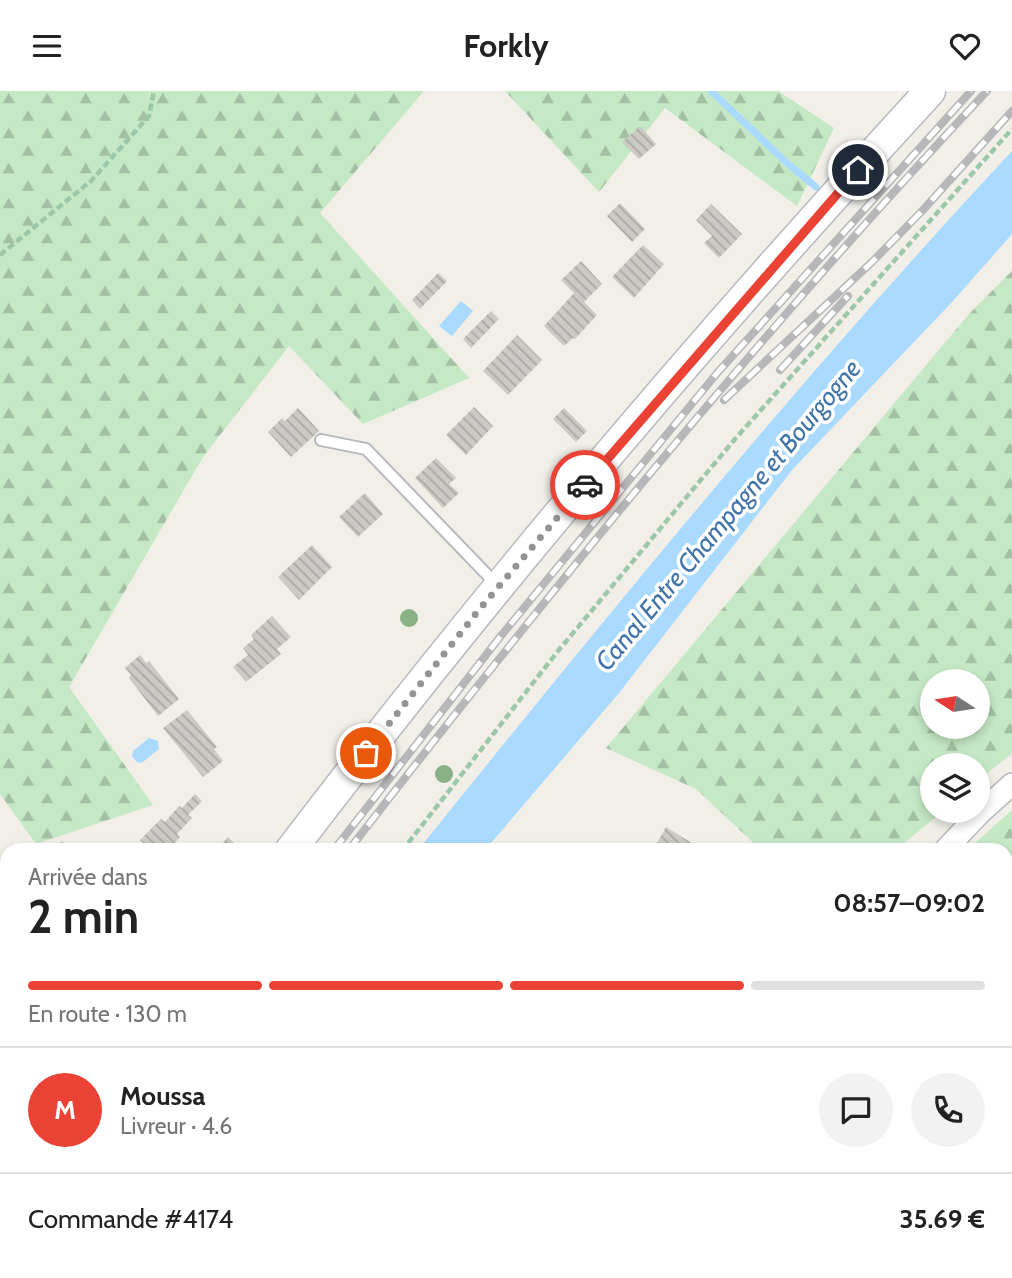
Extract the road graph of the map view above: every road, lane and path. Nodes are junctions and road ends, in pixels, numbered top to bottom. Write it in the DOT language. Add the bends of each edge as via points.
graph roads {
  1 [pos="155,91"];
  2 [pos="930,91"];
  3 [pos="1012,129"];
  4 [pos="0,255"];
  5 [pos="321,440"];
  6 [pos="499,587"];
  7 [pos="1012,784"];
  8 [pos="296,843"];
  9 [pos="407,843"];
  10 [pos="952,843"];
  1 -- 4 [label="path" via="149,117 90,181"];
  2 -- 6 [label="street" via="821,209"];
  3 -- 9 [label="path" via="726,450 558,651"];
  5 -- 6 [label="lane" via="366,449"];
  6 -- 8 [label="street"];
  7 -- 10 [label="street"];
}
